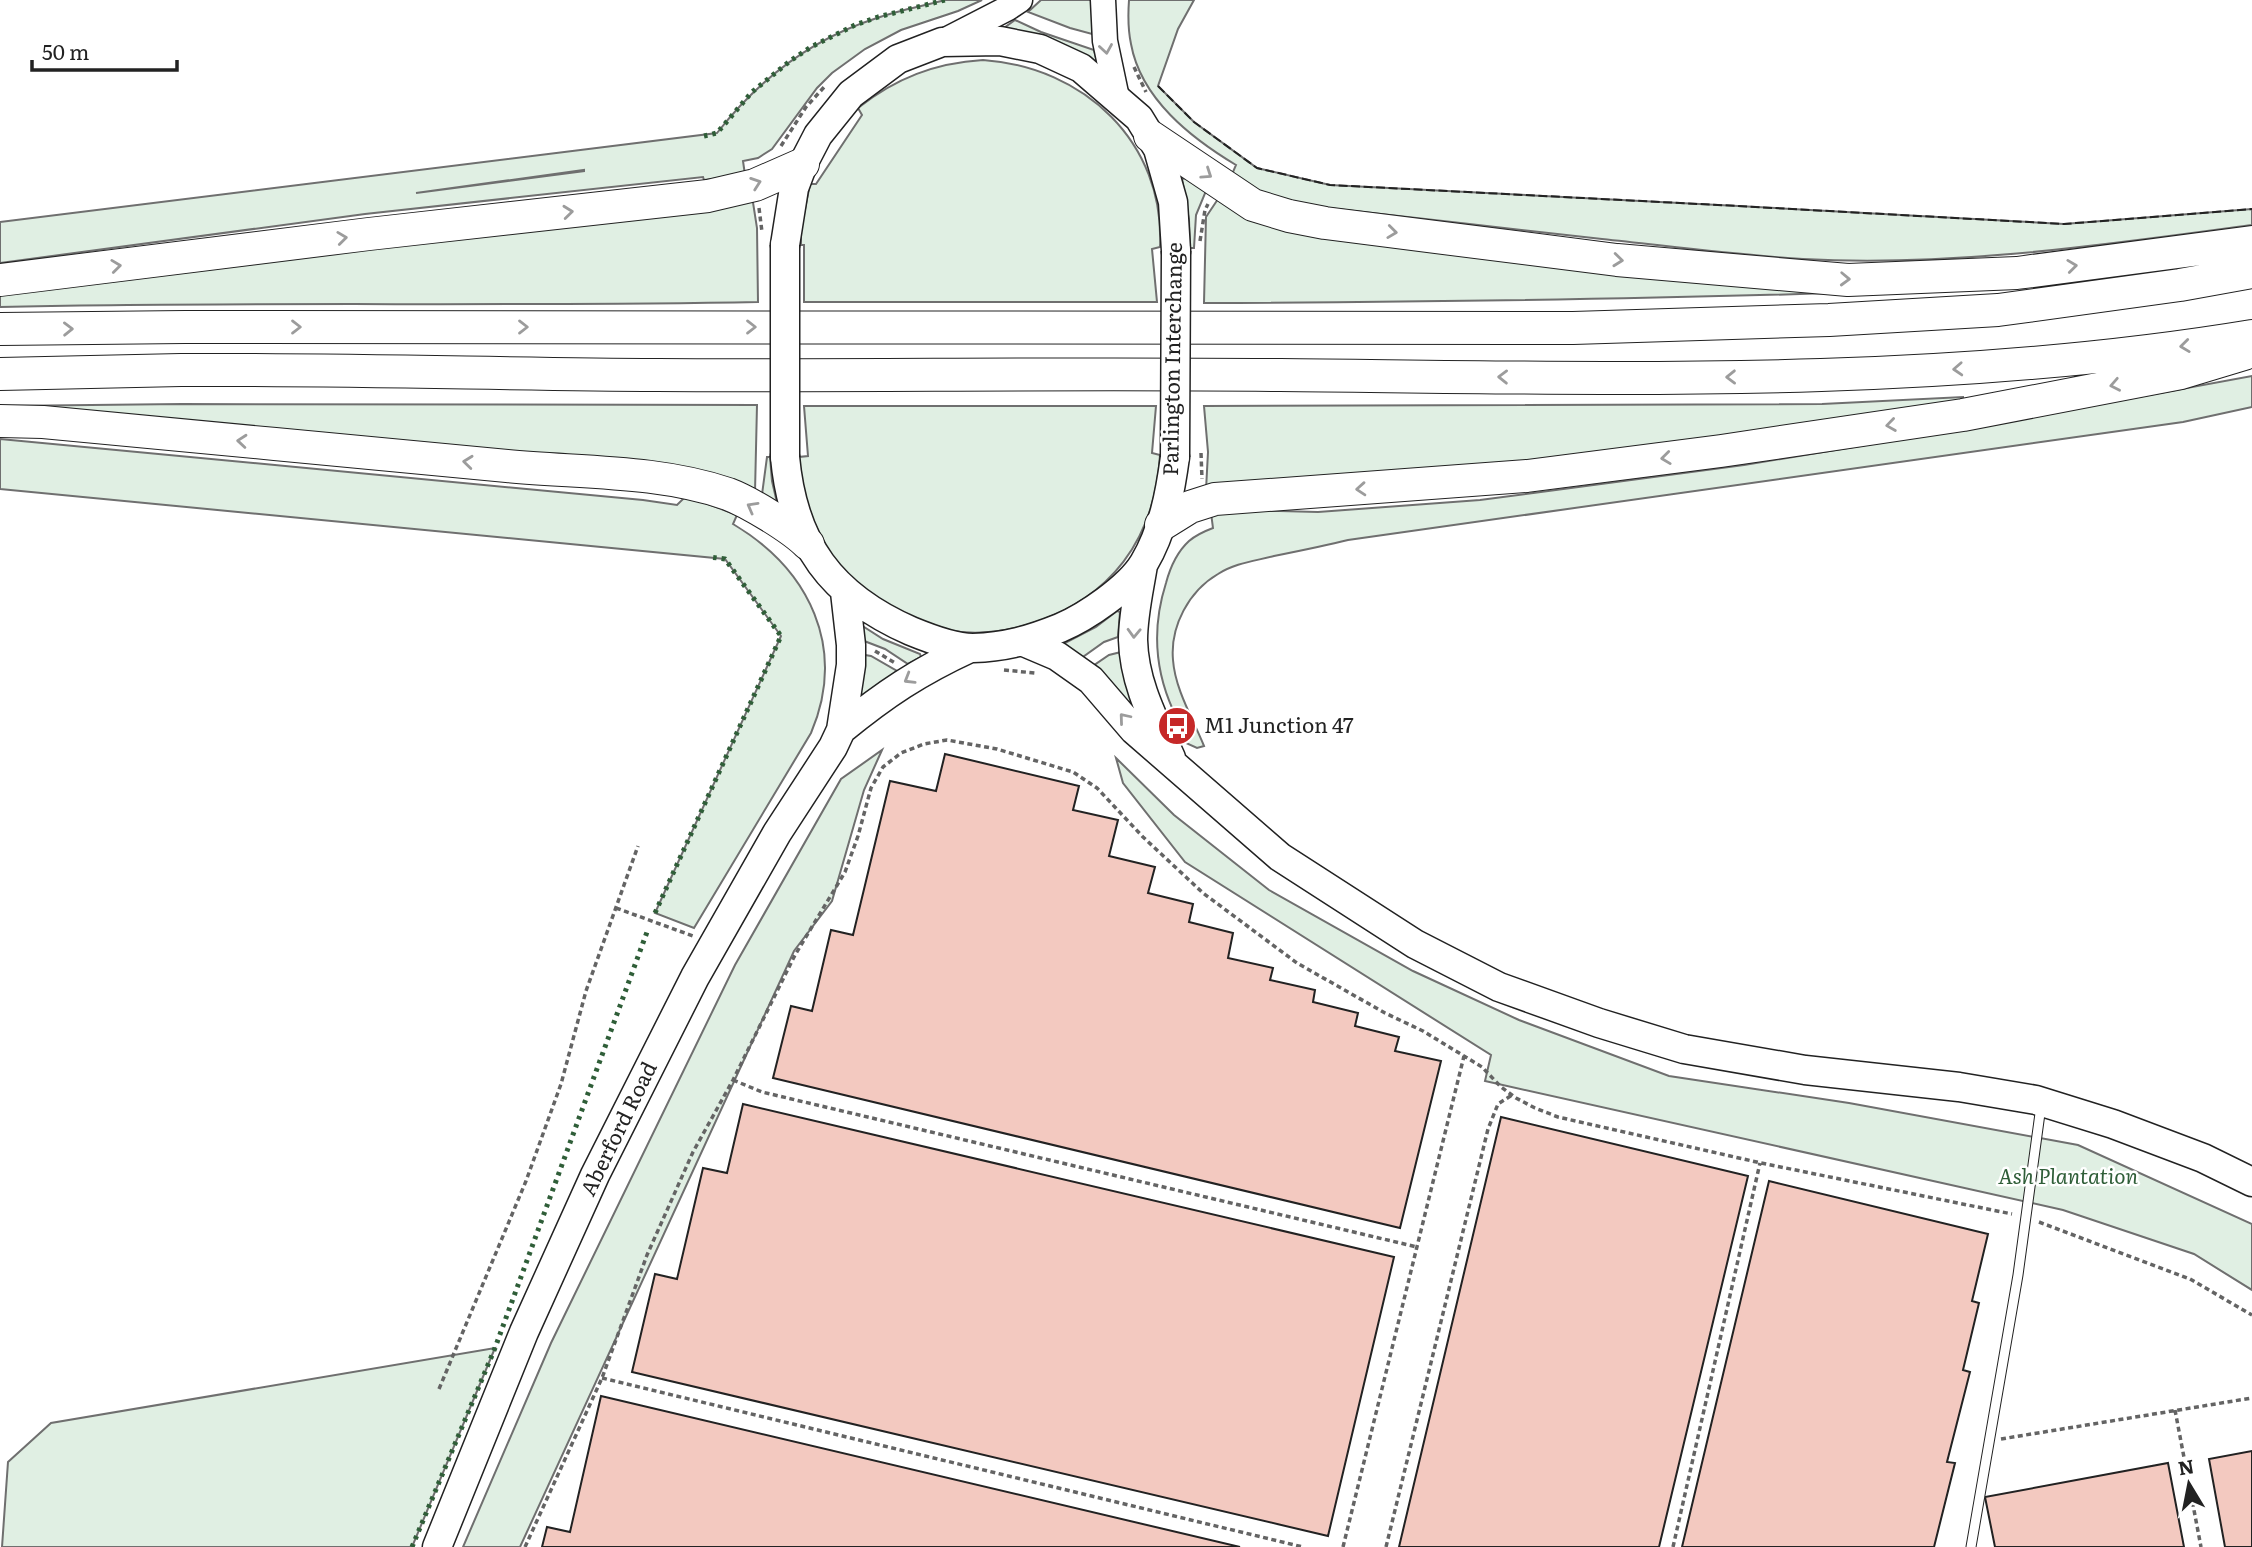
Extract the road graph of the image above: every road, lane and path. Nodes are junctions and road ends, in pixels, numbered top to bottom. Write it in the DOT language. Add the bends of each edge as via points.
graph roads {
  1 [pos="1020,0"];
  2 [pos="1103,0"];
  3 [pos="942,41"];
  4 [pos="1117,98"];
  5 [pos="1150,136"];
  6 [pos="803,164"];
  7 [pos="2252,242"];
  8 [pos="2252,272"];
  9 [pos="0,280"];
  10 [pos="0,329"];
  11 [pos="2252,336"];
  12 [pos="2252,351"];
  13 [pos="0,374"];
  14 [pos="0,421"];
  15 [pos="1188,455"];
  16 [pos="1202,502"];
  17 [pos="1161,525"];
  18 [pos="808,544"];
  19 [pos="1143,565"];
  20 [pos="845,592"];
  21 [pos="1024,642"];
  22 [pos="851,645"];
  23 [pos="970,648"];
  24 [pos="995,671"];
  25 [pos="1037,673"];
  26 [pos="911,678"];
  27 [pos="841,730"];
  28 [pos="1174,764"];
  29 [pos="638,846"];
  30 [pos="616,908"];
  31 [pos="714,944"];
  32 [pos="1464,1056"];
  33 [pos="733,1080"];
  34 [pos="1512,1095"];
  35 [pos="2042,1103"];
  36 [pos="1760,1163"];
  37 [pos="2252,1182"];
  38 [pos="2026,1217"];
  39 [pos="1417,1247"];
  40 [pos="2252,1315"];
  41 [pos="602,1378"];
  42 [pos="439,1390"];
  43 [pos="2252,1398"];
  44 [pos="2175,1410"];
  45 [pos="1989,1441"];
  46 [pos="437,1547"];
  47 [pos="525,1547"];
  48 [pos="1303,1547"];
  49 [pos="1343,1547"];
  50 [pos="1386,1547"];
  51 [pos="1673,1547"];
  52 [pos="1970,1547"];
  53 [pos="2201,1547"];
  1 -- 3 [label="main road"];
  2 -- 4 [label="main road, one-way" via="1105,41"];
  3 -- 4 [label="main road, Parlington Interchange" via="1000,41 1040,49 1081,68"];
  3 -- 6 [label="main road, Parlington Interchange" via="898,59 851,94 818,135"];
  4 -- 5 [label="main road, Parlington Interchange"];
  5 -- 7 [label="highway, one-way" via="1254,205 1289,216 1617,260 1848,280 2017,273"];
  5 -- 15 [label="main road, Parlington Interchange, bridge" via="1173,202"];
  9 -- 6 [label="highway, one-way" via="708,196 755,185"];
  6 -- 18 [label="main road, Parlington Interchange, bridge" via="794,188 785,245 785,457 795,516"];
  10 -- 8 [label="highway, one-way" via="1573,328 1998,310"];
  11 -- 13 [label="highway, one-way" via="1999,367 1836,376 184,370"];
  12 -- 16 [label="highway, one-way" via="2181,373 1963,415 1721,451 1527,476"];
  18 -- 14 [label="highway, one-way" via="796,531 730,495 654,478"];
  15 -- 16 [label="path"];
  15 -- 17 [label="main road, Parlington Interchange"];
  16 -- 17 [label="highway"];
  17 -- 19 [label="main road, Parlington Interchange"];
  18 -- 20 [label="main road, Parlington Interchange"];
  19 -- 21 [label="main road, Parlington Interchange" via="1080,620"];
  19 -- 28 [label="main road, one-way" via="1134,622 1136,667"];
  20 -- 22 [label="main road, Aberford Road"];
  20 -- 23 [label="main road, Parlington Interchange" via="884,619 925,637"];
  21 -- 23 [label="main road, Parlington Interchange"];
  28 -- 21 [label="main road, one-way" via="1134,730 1086,675"];
  22 -- 26 [label="path" via="878,652"];
  22 -- 27 [label="main road, Aberford Road"];
  23 -- 26 [label="main road, Aberford Road"];
  24 -- 25 [label="path"];
  26 -- 27 [label="main road, Aberford Road, one-way"];
  27 -- 31 [label="main road, Aberford Road"];
  28 -- 35 [label="main road" via="1280,857 1415,944 1499,988 1684,1049"];
  29 -- 30 [label="path"];
  30 -- 31 [label="path"];
  30 -- 42 [label="path" via="526,1181"];
  31 -- 46 [label="main road, Aberford Road" via="595,1175 524,1332"];
  32 -- 33 [label="path" via="1297,963 1239,921 1174,867 1097,788 1073,772 997,749 947,740 901,753 883,767 871,788 845,872 795,955"];
  32 -- 34 [label="path"];
  32 -- 39 [label="path"];
  33 -- 39 [label="path" via="762,1092"];
  33 -- 41 [label="path" via="693,1152 647,1255"];
  34 -- 36 [label="path" via="1558,1117"];
  34 -- 50 [label="path" via="1498,1104 1488,1129"];
  35 -- 37 [label="main road" via="2113,1124"];
  35 -- 38 [label="lane"];
  36 -- 38 [label="path"];
  36 -- 51 [label="path"];
  38 -- 40 [label="path" via="2190,1279"];
  38 -- 45 [label="lane"];
  39 -- 49 [label="path"];
  41 -- 47 [label="path"];
  41 -- 48 [label="path"];
  43 -- 44 [label="path"];
  44 -- 45 [label="path"];
  44 -- 53 [label="path"];
  45 -- 52 [label="lane"];
}
